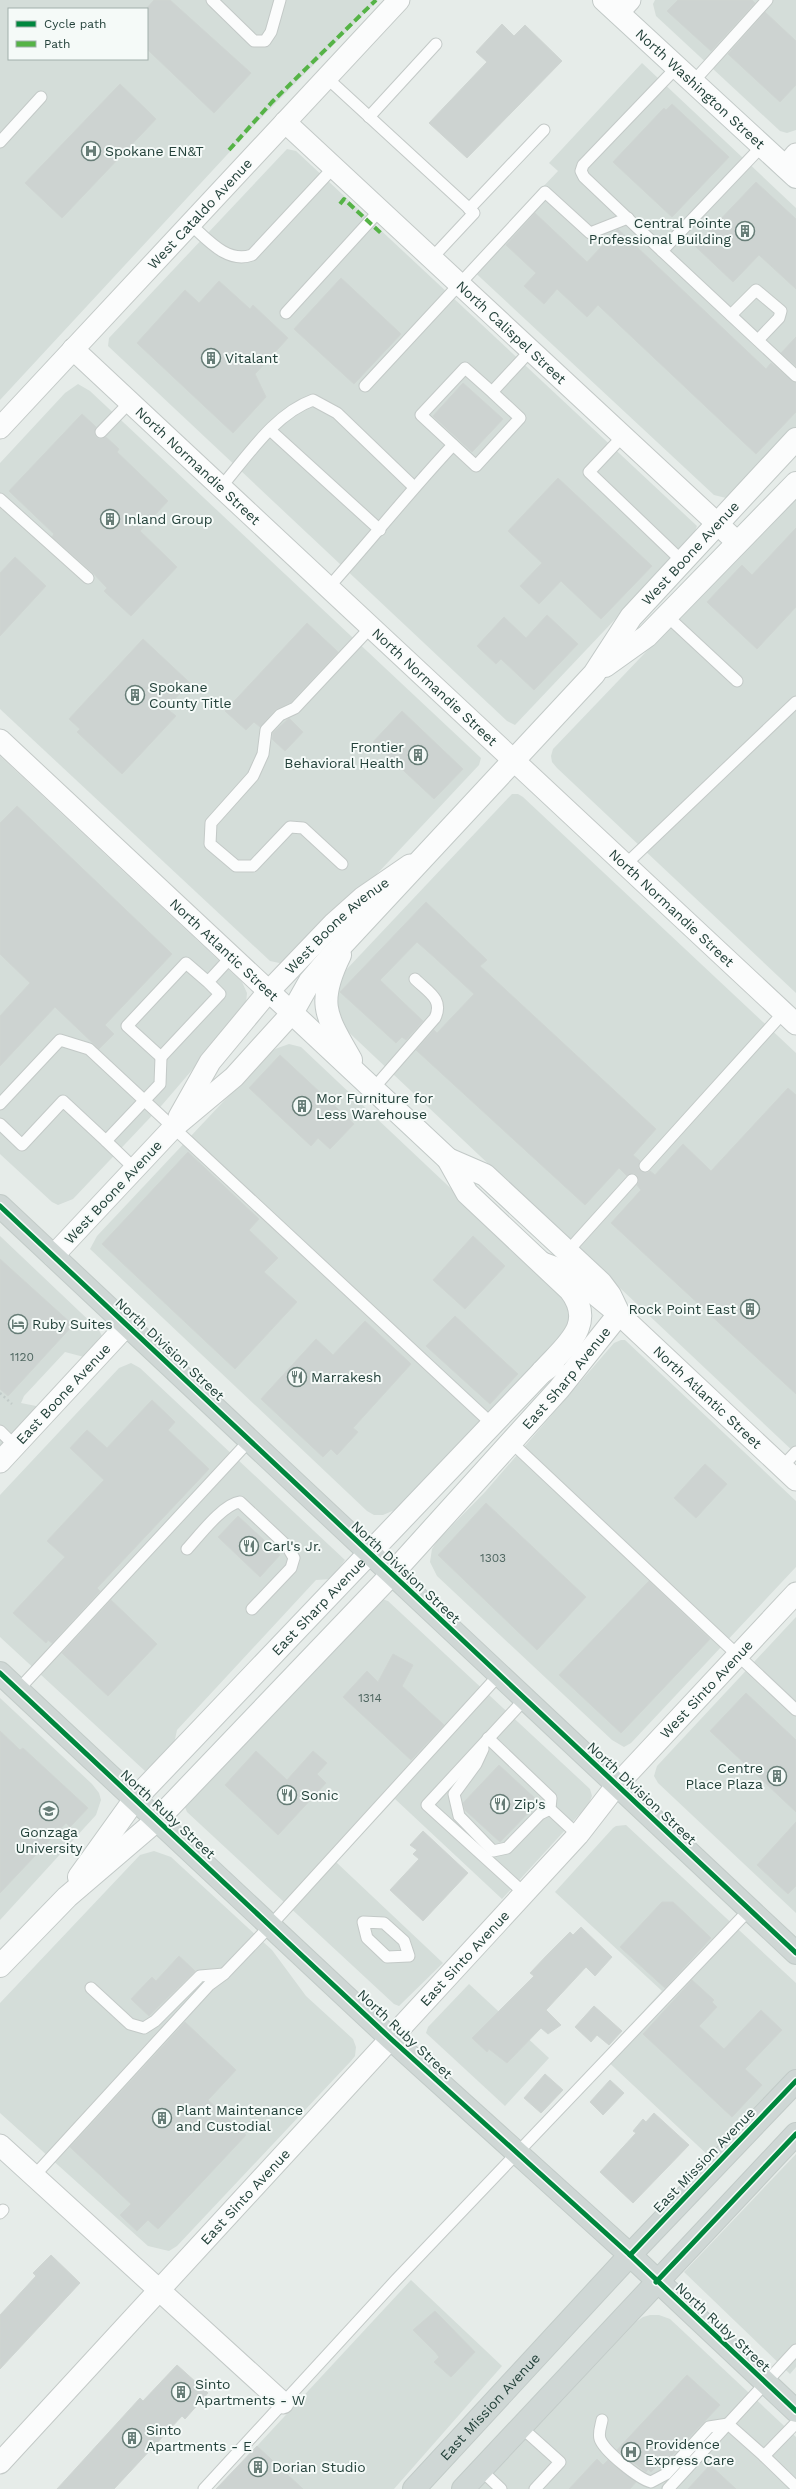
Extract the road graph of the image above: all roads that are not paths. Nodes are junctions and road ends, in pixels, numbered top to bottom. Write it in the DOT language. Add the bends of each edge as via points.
graph roads {
  1 [pos="212,0"];
  2 [pos="280,0"];
  3 [pos="399,0"];
  4 [pos="767,0"];
  5 [pos="617,4"];
  6 [pos="436,44"];
  7 [pos="677,67"];
  8 [pos="327,78"];
  9 [pos="693,82"];
  10 [pos="41,97"];
  11 [pos="370,117"];
  12 [pos="285,122"];
  13 [pos="544,130"];
  14 [pos="0,142"];
  15 [pos="762,146"];
  16 [pos="792,166"];
  17 [pos="334,168"];
  18 [pos="470,209"];
  19 [pos="380,210"];
  20 [pos="628,218"];
  21 [pos="190,224"];
  22 [pos="662,250"];
  23 [pos="432,258"];
  24 [pos="459,284"];
  25 [pos="286,313"];
  26 [pos="731,315"];
  27 [pos="758,340"];
  28 [pos="73,350"];
  29 [pos="531,350"];
  30 [pos="796,376"];
  31 [pos="365,386"];
  32 [pos="492,392"];
  33 [pos="130,402"];
  34 [pos="0,428"];
  35 [pos="270,430"];
  36 [pos="101,432"];
  37 [pos="623,436"];
  38 [pos="796,439"];
  39 [pos="453,445"];
  40 [pos="796,483"];
  41 [pos="221,487"];
  42 [pos="414,487"];
  43 [pos="0,499"];
  44 [pos="717,524"];
  45 [pos="380,530"];
  46 [pos="737,542"];
  47 [pos="682,561"];
  48 [pos="88,578"];
  49 [pos="328,588"];
  50 [pos="667,616"];
  51 [pos="371,627"];
  52 [pos="594,674"];
  53 [pos="737,681"];
  54 [pos="796,702"];
  55 [pos="0,740"];
  56 [pos="514,761"];
  57 [pos="429,852"];
  58 [pos="342,864"];
  59 [pos="625,865"];
  60 [pos="350,935"];
  61 [pos="231,957"];
  62 [pos="415,979"];
  63 [pos="208,982"];
  64 [pos="268,992"];
  65 [pos="292,1014"];
  66 [pos="790,1018"];
  67 [pos="160,1057"];
  68 [pos="367,1084"];
  69 [pos="144,1101"];
  70 [pos="0,1104"];
  71 [pos="0,1124"];
  72 [pos="173,1128"];
  73 [pos="106,1141"];
  74 [pos="448,1159"];
  75 [pos="645,1166"];
  76 [pos="135,1169"];
  77 [pos="632,1180"];
  78 [pos="0,1206"];
  79 [pos="568,1251"];
  80 [pos="53,1256"];
  81 [pos="539,1261"];
  82 [pos="619,1314"];
  83 [pos="127,1325"];
  84 [pos="542,1372"];
  85 [pos="492,1424"];
  86 [pos="0,1431"];
  87 [pos="250,1441"];
  88 [pos="511,1442"];
  89 [pos="15,1446"];
  90 [pos="0,1462"];
  91 [pos="791,1466"];
  92 [pos="187,1549"];
  93 [pos="368,1552"];
  94 [pos="391,1575"];
  95 [pos="796,1593"];
  96 [pos="252,1609"];
  97 [pos="738,1656"];
  98 [pos="0,1673"];
  99 [pos="498,1676"];
  100 [pos="18,1690"];
  101 [pos="524,1700"];
  102 [pos="796,1710"];
  103 [pos="488,1738"];
  104 [pos="616,1786"];
  105 [pos="134,1799"];
  106 [pos="550,1809"];
  107 [pos="157,1820"];
  108 [pos="578,1835"];
  109 [pos="524,1893"];
  110 [pos="66,1897"];
  111 [pos="749,1910"];
  112 [pos="270,1926"];
  113 [pos="796,1953"];
  114 [pos="0,1966"];
  115 [pos="224,1974"];
  116 [pos="91,1988"];
  117 [pos="390,2038"];
  118 [pos="796,2081"];
  119 [pos="796,2134"];
  120 [pos="0,2145"];
  121 [pos="518,2153"];
  122 [pos="34,2176"];
  123 [pos="630,2255"];
  124 [pos="656,2282"];
  125 [pos="158,2290"];
  126 [pos="796,2350"];
  127 [pos="765,2382"];
  128 [pos="283,2403"];
  129 [pos="796,2410"];
  130 [pos="602,2420"];
  131 [pos="796,2423"];
  132 [pos="728,2424"];
  133 [pos="521,2427"];
  134 [pos="764,2456"];
  135 [pos="0,2463"];
  136 [pos="481,2470"];
  137 [pos="796,2486"];
  138 [pos="204,2489"];
  139 [pos="414,2489"];
  140 [pos="463,2489"];
  141 [pos="501,2489"];
  142 [pos="534,2489"];
  143 [pos="668,2489"];
  1 -- 2 [label="lane" via="254,41 264,41 271,32"];
  3 -- 8 [label="street, West Cataldo Avenue"];
  4 -- 9 [label="lane"];
  5 -- 7 [label="street, North Washington Street"];
  6 -- 11 [label="lane"];
  7 -- 9 [label="street, North Washington Street"];
  7 -- 20 [label="lane" via="582,165 584,177"];
  8 -- 11 [label="lane"];
  8 -- 12 [label="street, West Cataldo Avenue"];
  9 -- 15 [label="street, North Washington Street"];
  10 -- 14 [label="lane"];
  11 -- 18 [label="lane"];
  12 -- 17 [label="street, North Calispel Street"];
  12 -- 21 [label="street, West Cataldo Avenue"];
  13 -- 18 [label="lane"];
  15 -- 16 [label="street, North Washington Street"];
  15 -- 22 [label="lane"];
  17 -- 19 [label="street, North Calispel Street"];
  17 -- 21 [label="lane" via="252,256 245,258 225,254"];
  18 -- 23 [label="lane" via="474,213"];
  19 -- 23 [label="street, North Calispel Street"];
  19 -- 25 [label="lane"];
  20 -- 22 [label="lane"];
  20 -- 24 [label="lane" via="590,233 545,192"];
  21 -- 28 [label="street, West Cataldo Avenue"];
  22 -- 26 [label="lane"];
  23 -- 24 [label="street, North Calispel Street"];
  24 -- 29 [label="street, North Calispel Street"];
  24 -- 31 [label="lane"];
  26 -- 27 [label="lane"];
  26 -- 27 [label="lane" via="756,290 776,306 781,315"];
  27 -- 30 [label="lane"];
  28 -- 33 [label="street, North Normandie Street"];
  28 -- 34 [label="street, West Cataldo Avenue"];
  29 -- 32 [label="lane"];
  29 -- 37 [label="street, North Calispel Street"];
  32 -- 39 [label="lane" via="520,418 476,466"];
  32 -- 39 [label="lane" via="465,368 421,415"];
  33 -- 36 [label="lane"];
  33 -- 41 [label="street, North Normandie Street"];
  35 -- 41 [label="lane"];
  35 -- 42 [label="lane" via="298,405 313,400 337,413"];
  35 -- 45 [label="lane"];
  37 -- 44 [label="street, North Calispel Street"];
  37 -- 47 [label="lane" via="589,472"];
  38 -- 44 [label="street, West Boone Avenue"];
  39 -- 42 [label="lane"];
  40 -- 46 [label="street, West Boone Avenue"];
  41 -- 49 [label="street, North Normandie Street"];
  42 -- 45 [label="lane"];
  43 -- 48 [label="lane"];
  44 -- 46 [label="street, North Calispel Street"];
  44 -- 47 [label="street, West Boone Avenue"];
  45 -- 49 [label="lane"];
  46 -- 50 [label="street, West Boone Avenue"];
  47 -- 52 [label="street, West Boone Avenue" via="630,617"];
  49 -- 51 [label="street, North Normandie Street"];
  50 -- 52 [label="street, West Boone Avenue" via="647,636"];
  50 -- 53 [label="lane"];
  51 -- 56 [label="street, North Normandie Street"];
  51 -- 58 [label="lane" via="296,708 280,715 266,730 263,754 253,776 211,823 210,844 236,866 253,866 290,827 303,828"];
  52 -- 56 [label="street, West Boone Avenue"];
  54 -- 59 [label="lane"];
  55 -- 61 [label="street, North Atlantic Street"];
  56 -- 57 [label="street, West Boone Avenue"];
  56 -- 59 [label="street, North Normandie Street"];
  57 -- 60 [label="street, West Boone Avenue"];
  57 -- 64 [label="street, West Boone Avenue" via="362,898 334,923"];
  59 -- 66 [label="street, North Normandie Street"];
  60 -- 65 [label="street, West Boone Avenue" via="310,981"];
  60 -- 68 [label="street" via="330,975 325,998 327,1014"];
  61 -- 63 [label="lane"];
  61 -- 64 [label="street, North Atlantic Street"];
  62 -- 68 [label="lane" via="438,1002 439,1009 435,1018 411,1047"];
  63 -- 67 [label="lane" via="220,994"];
  63 -- 67 [label="lane" via="186,962 127,1026"];
  64 -- 65 [label="street, North Atlantic Street"];
  64 -- 72 [label="street, West Boone Avenue" via="210,1062"];
  65 -- 68 [label="street, North Atlantic Street"];
  65 -- 72 [label="street, West Boone Avenue" via="234,1077"];
  66 -- 75 [label="lane"];
  67 -- 69 [label="lane" via="160,1084"];
  68 -- 74 [label="street, North Atlantic Street"];
  69 -- 70 [label="lane" via="89,1049 60,1040"];
  69 -- 72 [label="lane"];
  69 -- 73 [label="lane"];
  71 -- 73 [label="lane" via="22,1145 64,1101"];
  72 -- 76 [label="street, West Boone Avenue"];
  72 -- 85 [label="lane"];
  73 -- 76 [label="lane"];
  74 -- 79 [label="street, North Atlantic Street" via="485,1175"];
  74 -- 81 [label="street, North Atlantic Street" via="467,1193"];
  76 -- 80 [label="street, West Boone Avenue"];
  77 -- 79 [label="lane"];
  78 -- 80 [label="main road, North Division Street"];
  79 -- 82 [label="street, North Atlantic Street" via="601,1282"];
  80 -- 83 [label="main road, North Division Street"];
  81 -- 82 [label="street, North Atlantic Street" via="575,1278"];
  81 -- 84 [label="street" via="570,1290 579,1302 582,1314 580,1326"];
  82 -- 84 [label="street, East Sharp Avenue"];
  82 -- 88 [label="street, East Sharp Avenue" via="559,1389"];
  82 -- 91 [label="street, North Atlantic Street"];
  83 -- 87 [label="main road, North Division Street"];
  83 -- 89 [label="street, East Boone Avenue"];
  84 -- 85 [label="street, East Sharp Avenue"];
  85 -- 93 [label="street, East Sharp Avenue"];
  86 -- 89 [label="lane"];
  87 -- 93 [label="main road, North Division Street"];
  87 -- 100 [label="lane"];
  88 -- 94 [label="street, East Sharp Avenue"];
  88 -- 97 [label="lane"];
  89 -- 90 [label="street, East Boone Avenue"];
  92 -- 96 [label="lane" via="224,1509 240,1502 287,1546 294,1558 291,1568"];
  93 -- 94 [label="main road, North Division Street"];
  93 -- 105 [label="street, East Sharp Avenue"];
  94 -- 99 [label="main road, North Division Street"];
  94 -- 107 [label="street, East Sharp Avenue"];
  95 -- 97 [label="street, West Sinto Avenue"];
  97 -- 102 [label="lane"];
  97 -- 104 [label="street, West Sinto Avenue"];
  98 -- 100 [label="main road, North Ruby Street"];
  99 -- 101 [label="main road, North Division Street"];
  99 -- 112 [label="lane"];
  100 -- 105 [label="main road, North Ruby Street"];
  101 -- 103 [label="lane"];
  101 -- 104 [label="main road, North Division Street"];
  103 -- 106 [label="lane" via="551,1798"];
  103 -- 106 [label="lane" via="476,1764 454,1794 459,1816 466,1826 493,1851 500,1850 507,1848 540,1814"];
  103 -- 109 [label="lane" via="427,1805"];
  104 -- 108 [label="street, East Sinto Avenue"];
  104 -- 111 [label="main road, North Division Street"];
  105 -- 107 [label="main road, North Ruby Street"];
  105 -- 110 [label="street, East Sharp Avenue" via="84,1867"];
  106 -- 108 [label="lane"];
  107 -- 110 [label="street, East Sharp Avenue"];
  107 -- 112 [label="main road, North Ruby Street"];
  108 -- 109 [label="street, East Sinto Avenue"];
  109 -- 117 [label="street, East Sinto Avenue"];
  110 -- 114 [label="street, East Sharp Avenue"];
  111 -- 113 [label="main road, North Division Street"];
  111 -- 121 [label="lane"];
  112 -- 115 [label="lane"];
  112 -- 117 [label="main road, North Ruby Street"];
  115 -- 116 [label="lane" via="200,1976 155,2021 144,2028 130,2024"];
  115 -- 122 [label="lane" via="209,1985"];
  117 -- 121 [label="main road, North Ruby Street"];
  117 -- 125 [label="street, East Sinto Avenue"];
  118 -- 123 [label="main road, East Mission Avenue"];
  119 -- 124 [label="main road"];
  120 -- 122 [label="street"];
  121 -- 123 [label="main road, North Ruby Street"];
  121 -- 128 [label="lane"];
  122 -- 125 [label="street"];
  123 -- 124 [label="main road, North Ruby Street"];
  123 -- 139 [label="main road, East Mission Avenue"];
  124 -- 127 [label="main road, North Ruby Street"];
  124 -- 133 [label="main road"];
  125 -- 128 [label="street"];
  125 -- 135 [label="street, East Sinto Avenue"];
  126 -- 127 [label="lane"];
  127 -- 129 [label="main road, North Ruby Street"];
  127 -- 132 [label="lane"];
  128 -- 138 [label="lane"];
  130 -- 132 [label="lane" via="600,2433 604,2446 642,2480 651,2482 666,2474 709,2428"];
  131 -- 134 [label="lane"];
  132 -- 134 [label="lane"];
  132 -- 143 [label="lane"];
  133 -- 136 [label="main road"];
  133 -- 142 [label="lane" via="560,2462"];
  134 -- 137 [label="lane"];
  136 -- 140 [label="main road"];
  136 -- 141 [label="lane"];
}
